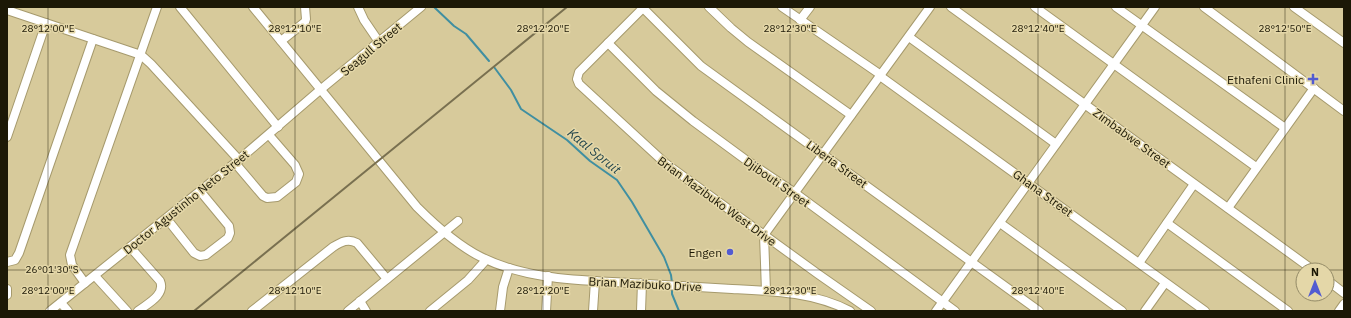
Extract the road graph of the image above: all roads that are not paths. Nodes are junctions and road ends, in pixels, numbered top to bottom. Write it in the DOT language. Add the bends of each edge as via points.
graph roads {
  1 [pos="156,7"];
  2 [pos="180,7"];
  3 [pos="253,7"];
  4 [pos="305,7"];
  5 [pos="358,7"];
  6 [pos="421,7"];
  7 [pos="709,7"];
  8 [pos="782,7"];
  9 [pos="810,7"];
  10 [pos="930,7"];
  11 [pos="950,7"];
  12 [pos="1035,7"];
  13 [pos="1116,7"];
  14 [pos="1155,7"];
  15 [pos="1204,7"];
  16 [pos="1294,7"];
  17 [pos="643,8"];
  18 [pos="7,10"];
  19 [pos="800,20"];
  20 [pos="46,23"];
  21 [pos="1142,26"];
  22 [pos="908,37"];
  23 [pos="93,39"];
  24 [pos="281,41"];
  25 [pos="378,42"];
  26 [pos="608,43"];
  27 [pos="1344,43"];
  28 [pos="140,55"];
  29 [pos="1114,64"];
  30 [pos="880,75"];
  31 [pos="1314,88"];
  32 [pos="320,90"];
  33 [pos="1085,104"];
  34 [pos="1344,110"];
  35 [pos="852,115"];
  36 [pos="278,127"];
  37 [pos="1285,128"];
  38 [pos="269,135"];
  39 [pos="7,137"];
  40 [pos="1056,144"];
  41 [pos="823,154"];
  42 [pos="237,162"];
  43 [pos="1256,167"];
  44 [pos="1028,183"];
  45 [pos="1194,184"];
  46 [pos="200,190"];
  47 [pos="795,193"];
  48 [pos="1228,208"];
  49 [pos="166,219"];
  50 [pos="458,221"];
  51 [pos="1000,223"];
  52 [pos="1167,223"];
  53 [pos="444,232"];
  54 [pos="764,235"];
  55 [pos="130,247"];
  56 [pos="486,260"];
  57 [pos="11,261"];
  58 [pos="971,262"];
  59 [pos="1302,262"];
  60 [pos="1139,263"];
  61 [pos="509,268"];
  62 [pos="95,276"];
  63 [pos="548,276"];
  64 [pos="387,279"];
  65 [pos="595,281"];
  66 [pos="85,283"];
  67 [pos="642,283"];
  68 [pos="1165,283"];
  69 [pos="1335,286"];
  70 [pos="7,289"];
  71 [pos="766,291"];
  72 [pos="1344,293"];
  73 [pos="7,295"];
  74 [pos="360,301"];
  75 [pos="943,302"];
  76 [pos="60,303"];
  77 [pos="1344,304"];
  78 [pos="434,310"];
  79 [pos="50,311"];
  80 [pos="68,311"];
  81 [pos="127,311"];
  82 [pos="138,311"];
  83 [pos="252,311"];
  84 [pos="348,311"];
  85 [pos="366,311"];
  86 [pos="500,311"];
  87 [pos="546,311"];
  88 [pos="593,311"];
  89 [pos="641,311"];
  90 [pos="850,311"];
  91 [pos="871,311"];
  92 [pos="936,311"];
  93 [pos="956,311"];
  94 [pos="1039,311"];
  95 [pos="1122,311"];
  96 [pos="1145,311"];
  97 [pos="1205,311"];
  98 [pos="1288,311"];
  99 [pos="1339,311"];
  1 -- 28 [label="street"];
  2 -- 36 [label="street"];
  3 -- 24 [label="street, Brian Mazibuko Drive"];
  4 -- 24 [label="street" via="305,22"];
  5 -- 25 [label="street"];
  6 -- 25 [label="street, Seagull Street"];
  7 -- 35 [label="street" via="748,42"];
  8 -- 19 [label="street, Ghana Street"];
  9 -- 19 [label="street"];
  10 -- 22 [label="street"];
  11 -- 33 [label="street, Zimbabwe Street"];
  12 -- 29 [label="street"];
  13 -- 21 [label="street"];
  14 -- 21 [label="street"];
  15 -- 31 [label="street"];
  16 -- 27 [label="street"];
  17 -- 26 [label="street"];
  17 -- 41 [label="street, Liberia Street" via="701,66"];
  18 -- 20 [label="street"];
  19 -- 30 [label="street, Ghana Street"];
  20 -- 23 [label="street"];
  20 -- 39 [label="street"];
  21 -- 29 [label="street"];
  21 -- 37 [label="street"];
  22 -- 30 [label="street"];
  22 -- 40 [label="street"];
  23 -- 28 [label="street"];
  23 -- 57 [label="street" via="19,253"];
  24 -- 32 [label="street, Brian Mazibuko Drive"];
  25 -- 32 [label="street, Seagull Street"];
  26 -- 47 [label="street, Djibouti Street" via="673,106 720,142"];
  26 -- 54 [label="street, Brian Mazibuko West Drive" via="579,72 579,84 654,155"];
  28 -- 42 [label="street" via="151,64"];
  28 -- 66 [label="street" via="70,255 72,265"];
  29 -- 33 [label="street"];
  29 -- 43 [label="street"];
  30 -- 35 [label="street"];
  30 -- 44 [label="street, Ghana Street"];
  31 -- 34 [label="street"];
  31 -- 37 [label="street"];
  32 -- 36 [label="street, Doctor Agustinho Neto Street"];
  32 -- 53 [label="street, Brian Mazibuko Drive" via="417,207"];
  33 -- 40 [label="street"];
  33 -- 45 [label="street, Zimbabwe Street"];
  35 -- 41 [label="street"];
  36 -- 38 [label="street, Doctor Agustinho Neto Street"];
  37 -- 43 [label="street"];
  38 -- 42 [label="street, Doctor Agustinho Neto Street"];
  38 -- 42 [label="street" via="295,165 299,174 296,182 274,198 267,198"];
  40 -- 44 [label="street"];
  41 -- 47 [label="street"];
  41 -- 58 [label="street, Liberia Street"];
  42 -- 46 [label="street, Doctor Agustinho Neto Street"];
  43 -- 48 [label="street"];
  44 -- 51 [label="street"];
  44 -- 60 [label="street, Ghana Street"];
  45 -- 48 [label="street, Zimbabwe Street"];
  45 -- 52 [label="street"];
  46 -- 49 [label="street, Doctor Agustinho Neto Street"];
  46 -- 49 [label="street" via="229,226 228,238 206,255 200,256 194,253"];
  47 -- 54 [label="street"];
  47 -- 75 [label="street, Djibouti Street"];
  48 -- 59 [label="street, Zimbabwe Street"];
  49 -- 55 [label="street, Doctor Agustinho Neto Street"];
  50 -- 53 [label="street"];
  51 -- 58 [label="street"];
  51 -- 95 [label="street"];
  52 -- 60 [label="street"];
  52 -- 98 [label="street"];
  53 -- 56 [label="street, Brian Mazibuko Drive"];
  53 -- 64 [label="street"];
  54 -- 71 [label="street"];
  54 -- 91 [label="street, Brian Mazibuko West Drive"];
  55 -- 62 [label="street, Doctor Agustinho Neto Street"];
  55 -- 82 [label="street" via="160,281 162,288 159,294"];
  56 -- 61 [label="street, Brian Mazibuko Drive"];
  56 -- 78 [label="street"];
  58 -- 75 [label="street"];
  58 -- 94 [label="street, Liberia Street"];
  60 -- 68 [label="street, Ghana Street"];
  61 -- 63 [label="street, Brian Mazibuko Drive"];
  61 -- 86 [label="street"];
  62 -- 66 [label="street, Doctor Agustinho Neto Street"];
  62 -- 81 [label="street"];
  63 -- 65 [label="street, Brian Mazibuko Drive"];
  63 -- 87 [label="street"];
  64 -- 74 [label="street"];
  64 -- 83 [label="street" via="357,243 344,241"];
  65 -- 67 [label="street, Brian Mazibuko Drive"];
  65 -- 88 [label="street"];
  66 -- 76 [label="street, Doctor Agustinho Neto Street"];
  67 -- 71 [label="street, Brian Mazibuko Drive"];
  67 -- 89 [label="street"];
  68 -- 96 [label="street"];
  68 -- 97 [label="street, Ghana Street"];
  69 -- 72 [label="street"];
  70 -- 73 [label="street"];
  71 -- 90 [label="street, Brian Mazibuko Drive" via="815,297"];
  74 -- 84 [label="street"];
  74 -- 85 [label="street"];
  75 -- 92 [label="street"];
  75 -- 93 [label="street, Djibouti Street"];
  76 -- 79 [label="street, Doctor Agustinho Neto Street"];
  76 -- 80 [label="street"];
  77 -- 99 [label="street"];
}
